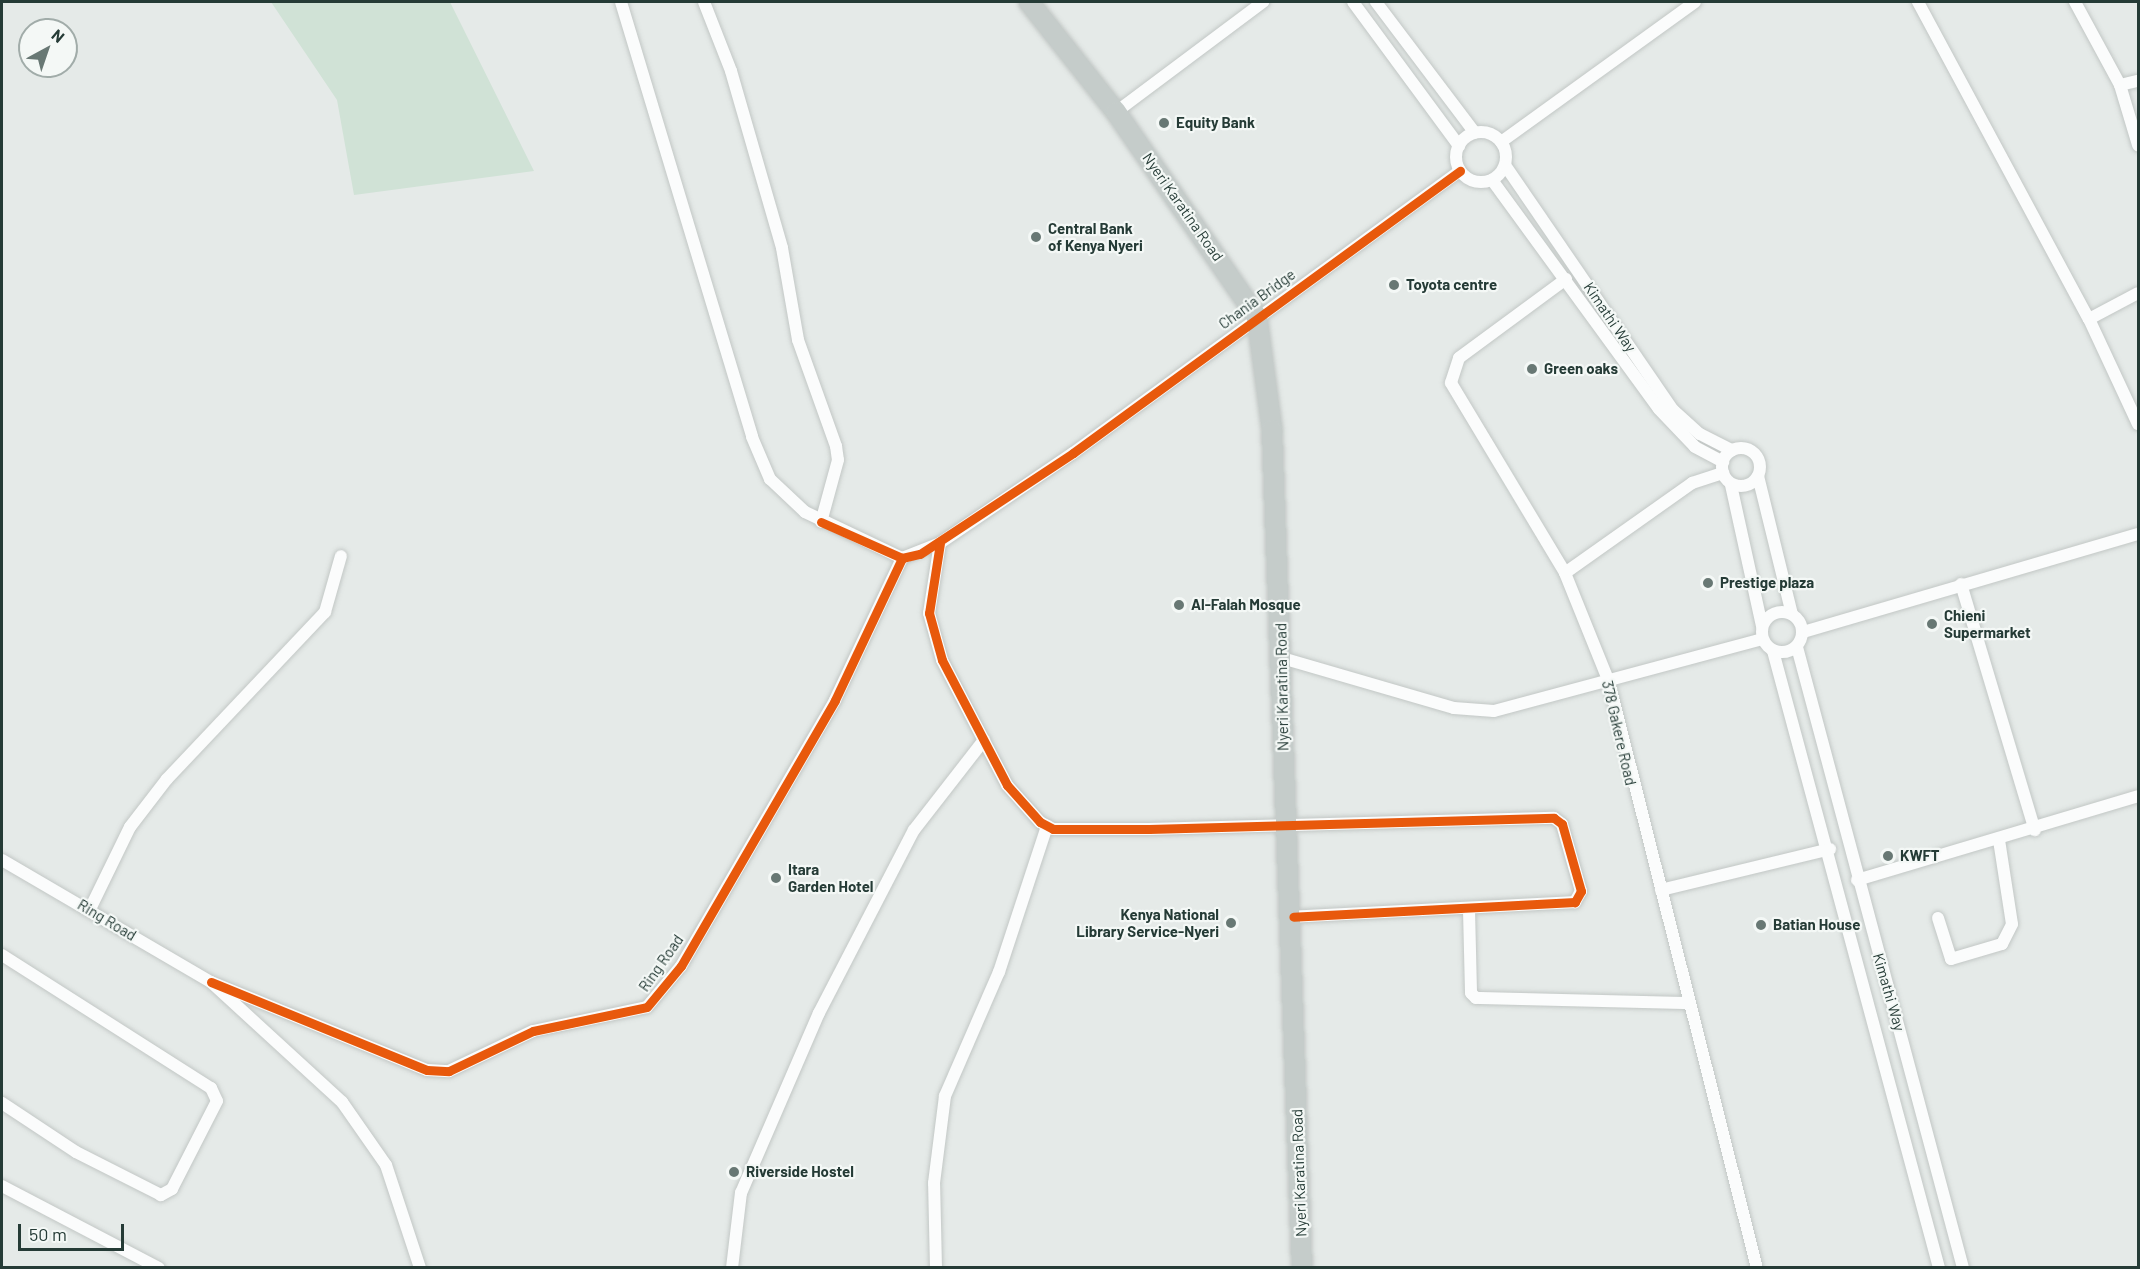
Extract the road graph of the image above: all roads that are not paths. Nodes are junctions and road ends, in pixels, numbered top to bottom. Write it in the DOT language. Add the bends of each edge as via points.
graph roads {
  1 [pos="621,2"];
  2 [pos="704,2"];
  3 [pos="1029,2"];
  4 [pos="1263,2"];
  5 [pos="1353,2"];
  6 [pos="1376,2"];
  7 [pos="1695,2"];
  8 [pos="1918,2"];
  9 [pos="2075,2"];
  10 [pos="2139,81"];
  11 [pos="2120,85"];
  12 [pos="1116,112"];
  13 [pos="1475,133"];
  14 [pos="1501,142"];
  15 [pos="2139,145"];
  16 [pos="1459,146"];
  17 [pos="1505,165"];
  18 [pos="1460,171"];
  19 [pos="1492,180"];
  20 [pos="1566,279"];
  21 [pos="2139,293"];
  22 [pos="1257,317"];
  23 [pos="2089,319"];
  24 [pos="2138,420"];
  25 [pos="1732,450"];
  26 [pos="1723,467"];
  27 [pos="1758,476"];
  28 [pos="1731,484"];
  29 [pos="821,522"];
  30 [pos="2139,534"];
  31 [pos="940,543"];
  32 [pos="341,556"];
  33 [pos="902,558"];
  34 [pos="1565,573"];
  35 [pos="1961,584"];
  36 [pos="1792,614"];
  37 [pos="1762,626"];
  38 [pos="1803,632"];
  39 [pos="1763,639"];
  40 [pos="1797,647"];
  41 [pos="1773,651"];
  42 [pos="1282,658"];
  43 [pos="1609,682"];
  44 [pos="984,740"];
  45 [pos="2139,796"];
  46 [pos="1047,826"];
  47 [pos="1284,826"];
  48 [pos="2035,830"];
  49 [pos="1999,840"];
  50 [pos="1830,849"];
  51 [pos="2,860"];
  52 [pos="1857,880"];
  53 [pos="1661,890"];
  54 [pos="90,909"];
  55 [pos="1469,910"];
  56 [pos="1293,917"];
  57 [pos="1938,918"];
  58 [pos="2,955"];
  59 [pos="212,982"];
  60 [pos="1688,1003"];
  61 [pos="2,1103"];
  62 [pos="2,1186"];
  63 [pos="140,1264"];
  64 [pos="159,1268"];
  65 [pos="420,1268"];
  66 [pos="732,1268"];
  67 [pos="936,1268"];
  68 [pos="1302,1268"];
  69 [pos="1757,1268"];
  70 [pos="1939,1268"];
  71 [pos="1963,1268"];
  1 -- 29 [label="street" via="752,437 770,479 788,502"];
  2 -- 29 [label="street" via="731,71 782,248 798,340 836,446 838,460"];
  3 -- 12 [label="highway, Nyeri Karatina Road"];
  4 -- 12 [label="street"];
  5 -- 16 [label="street"];
  6 -- 13 [label="street"];
  7 -- 14 [label="street"];
  8 -- 23 [label="street"];
  9 -- 11 [label="street"];
  10 -- 11 [label="street"];
  11 -- 15 [label="street"];
  12 -- 22 [label="highway, Nyeri Karatina Road"];
  13 -- 14 [label="street"];
  13 -- 16 [label="street"];
  14 -- 17 [label="street"];
  16 -- 18 [label="street"];
  17 -- 19 [label="street"];
  17 -- 25 [label="street, Kimathi Way" via="1673,410 1700,434"];
  18 -- 19 [label="street" via="1478,182"];
  18 -- 22 [label="street, Chania Bridge"];
  19 -- 20 [label="street, Kimathi Way"];
  20 -- 26 [label="street, Kimathi Way" via="1673,425"];
  20 -- 34 [label="street, 378 Gakere Road" via="1459,358 1450,383"];
  21 -- 23 [label="street"];
  22 -- 31 [label="street, Chania Bridge" via="1073,453"];
  22 -- 42 [label="highway, Nyeri Karatina Road" via="1272,430"];
  23 -- 24 [label="street"];
  25 -- 26 [label="street"];
  25 -- 27 [label="street" via="1756,455"];
  26 -- 28 [label="street"];
  26 -- 34 [label="street" via="1692,483"];
  27 -- 28 [label="street" via="1743,486"];
  27 -- 36 [label="street"];
  28 -- 37 [label="street"];
  29 -- 33 [label="street"];
  30 -- 35 [label="street"];
  31 -- 33 [label="street, Chania Bridge"];
  31 -- 44 [label="street" via="929,613 942,660"];
  32 -- 54 [label="street" via="325,612 167,779 130,827"];
  33 -- 59 [label="street, Ring Road" via="835,700 681,966 647,1007 532,1031 449,1071 427,1070"];
  34 -- 43 [label="street, 378 Gakere Road"];
  35 -- 38 [label="street"];
  35 -- 48 [label="street"];
  36 -- 37 [label="street" via="1771,615"];
  36 -- 38 [label="street"];
  37 -- 39 [label="street"];
  38 -- 40 [label="street"];
  39 -- 41 [label="street"];
  39 -- 43 [label="street"];
  40 -- 41 [label="street"];
  40 -- 52 [label="street, Kimathi Way"];
  41 -- 50 [label="street, Kimathi Way"];
  42 -- 43 [label="street" via="1471,711 1494,711"];
  42 -- 47 [label="highway, Nyeri Karatina Road"];
  43 -- 53 [label="street, 378 Gakere Road"];
  44 -- 46 [label="street" via="1007,784"];
  44 -- 66 [label="street" via="914,830 819,1012 741,1192"];
  45 -- 48 [label="street"];
  46 -- 47 [label="street"];
  46 -- 67 [label="street" via="999,972 945,1096 935,1174"];
  47 -- 55 [label="street" via="1559,820 1579,897"];
  47 -- 56 [label="highway, Nyeri Karatina Road"];
  48 -- 49 [label="street"];
  49 -- 52 [label="street"];
  49 -- 57 [label="street" via="2012,924 2002,944 1951,959"];
  50 -- 53 [label="street"];
  50 -- 70 [label="street, Kimathi Way"];
  51 -- 54 [label="street, Ring Road"];
  52 -- 71 [label="street, Kimathi Way"];
  53 -- 60 [label="street, 378 Gakere Road"];
  54 -- 59 [label="street, Ring Road"];
  55 -- 56 [label="street"];
  55 -- 60 [label="street" via="1471,993 1476,999"];
  56 -- 68 [label="highway, Nyeri Karatina Road"];
  58 -- 61 [label="street" via="217,1096 172,1190 161,1195 76,1152"];
  59 -- 65 [label="street, Ring Road" via="367,1131 397,1190"];
  60 -- 69 [label="street, 378 Gakere Road"];
  62 -- 63 [label="street"];
  63 -- 64 [label="street"];
}
